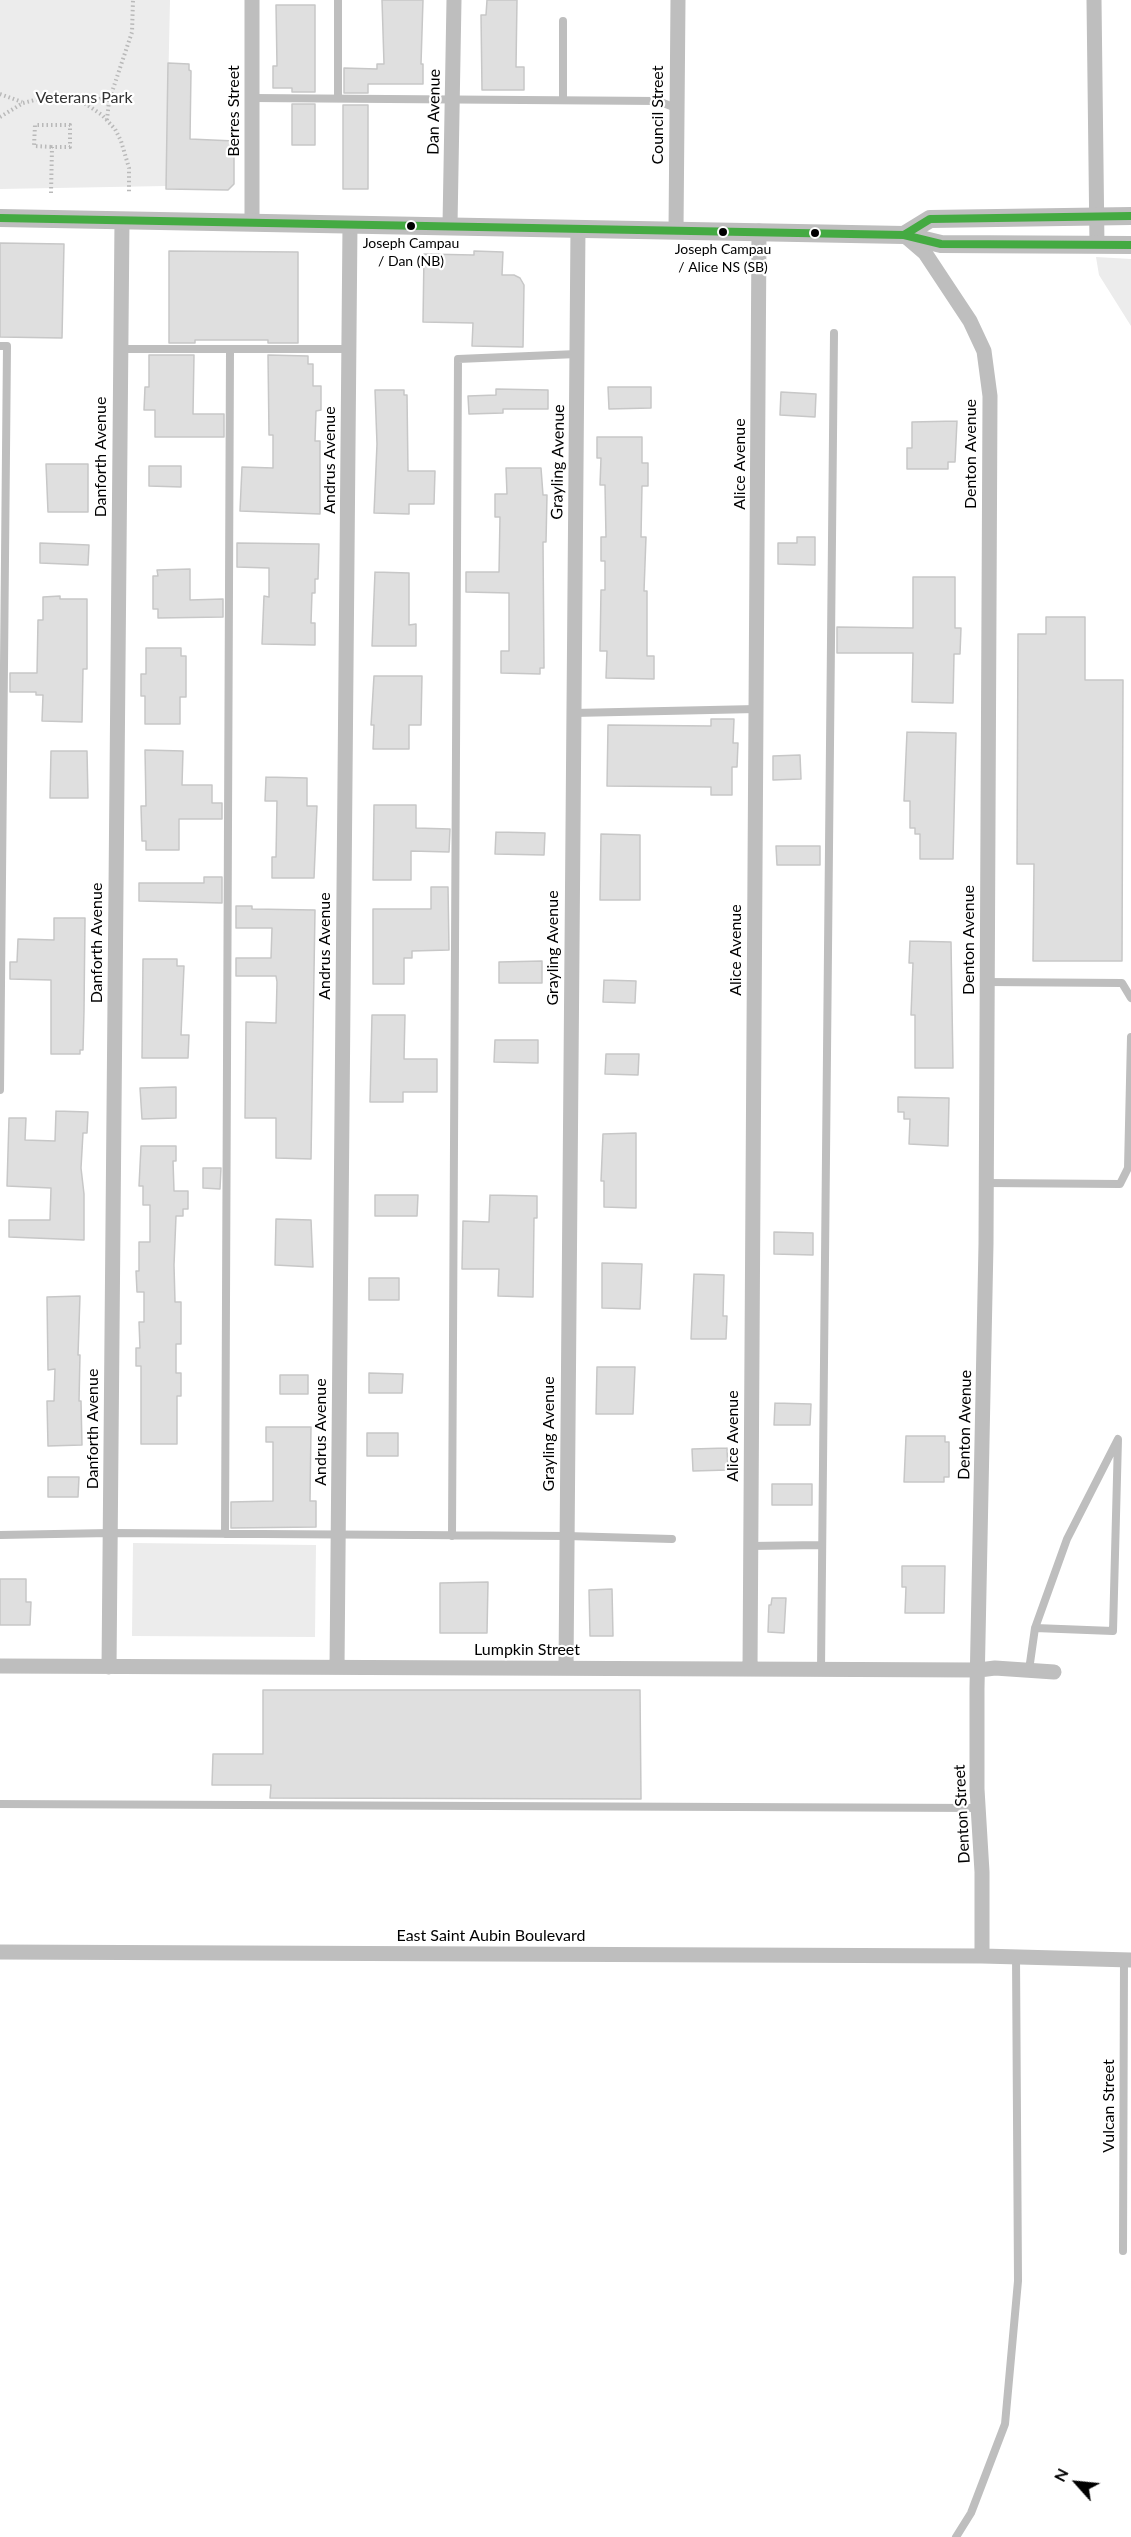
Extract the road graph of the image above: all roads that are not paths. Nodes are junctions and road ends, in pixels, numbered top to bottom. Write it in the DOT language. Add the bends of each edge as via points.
graph roads {
  1 [pos="252,0"];
  2 [pos="338,0"];
  3 [pos="454,0"];
  4 [pos="678,0"];
  5 [pos="1094,0"];
  6 [pos="563,21"];
  7 [pos="253,98"];
  8 [pos="338,98"];
  9 [pos="452,99"];
  10 [pos="563,100"];
  11 [pos="676,108"];
  12 [pos="1097,216"];
  13 [pos="1131,216"];
  14 [pos="0,218"];
  15 [pos="122,220"];
  16 [pos="252,222"];
  17 [pos="350,224"];
  18 [pos="450,225"];
  19 [pos="578,228"];
  20 [pos="676,230"];
  21 [pos="759,231"];
  22 [pos="904,235"];
  23 [pos="1098,245"];
  24 [pos="1131,245"];
  25 [pos="834,333"];
  26 [pos="0,346"];
  27 [pos="120,349"];
  28 [pos="231,350"];
  29 [pos="349,350"];
  30 [pos="577,354"];
  31 [pos="756,710"];
  32 [pos="573,712"];
  33 [pos="987,982"];
  34 [pos="1131,998"];
  35 [pos="1131,1037"];
  36 [pos="0,1090"];
  37 [pos="986,1183"];
  38 [pos="110,1533"];
  39 [pos="225,1534"];
  40 [pos="0,1535"];
  41 [pos="339,1536"];
  42 [pos="452,1536"];
  43 [pos="567,1536"];
  44 [pos="672,1539"];
  45 [pos="821,1545"];
  46 [pos="750,1546"];
  47 [pos="1035,1628"];
  48 [pos="0,1666"];
  49 [pos="110,1667"];
  50 [pos="338,1667"];
  51 [pos="566,1668"];
  52 [pos="750,1669"];
  53 [pos="820,1669"];
  54 [pos="979,1670"];
  55 [pos="1029,1670"];
  56 [pos="1054,1672"];
  57 [pos="0,1804"];
  58 [pos="978,1808"];
  59 [pos="0,1952"];
  60 [pos="982,1956"];
  61 [pos="1016,1956"];
  62 [pos="1128,1960"];
  63 [pos="1123,2251"];
  64 [pos="956,2537"];
  1 -- 7 [label="street, Berres Street"];
  2 -- 8 [label="lane"];
  3 -- 9 [label="street, Dan Avenue"];
  4 -- 11 [label="street, Council Street"];
  5 -- 12 [label="street"];
  6 -- 10 [label="lane"];
  7 -- 8 [label="lane"];
  7 -- 16 [label="street, Berres Street"];
  8 -- 9 [label="lane"];
  9 -- 10 [label="lane"];
  9 -- 18 [label="street, Dan Avenue"];
  10 -- 11 [label="lane" via="658,101"];
  11 -- 20 [label="street, Council Street"];
  12 -- 13 [label="street"];
  12 -- 22 [label="street" via="930,219"];
  12 -- 23 [label="street"];
  14 -- 15 [label="street"];
  15 -- 16 [label="street"];
  15 -- 27 [label="street, Danforth Avenue"];
  16 -- 17 [label="street"];
  17 -- 18 [label="street"];
  17 -- 29 [label="street, Andrus Avenue"];
  18 -- 19 [label="street"];
  19 -- 20 [label="street"];
  19 -- 30 [label="street, Grayling Avenue"];
  20 -- 21 [label="street"];
  21 -- 22 [label="street"];
  21 -- 31 [label="street, Alice Avenue"];
  22 -- 23 [label="street" via="941,244"];
  22 -- 33 [label="street, Denton Avenue" via="925,254 970,321 984,351 990,396"];
  23 -- 24 [label="street"];
  25 -- 45 [label="lane"];
  26 -- 36 [label="lane" via="7,346"];
  27 -- 28 [label="lane"];
  27 -- 38 [label="street, Danforth Avenue"];
  28 -- 29 [label="lane"];
  28 -- 39 [label="lane"];
  29 -- 41 [label="street, Andrus Avenue"];
  30 -- 32 [label="street, Grayling Avenue"];
  30 -- 42 [label="lane" via="458,358"];
  31 -- 32 [label="lane"];
  31 -- 46 [label="street, Alice Avenue"];
  32 -- 43 [label="street, Grayling Avenue"];
  33 -- 34 [label="lane" via="1122,983"];
  33 -- 37 [label="street, Denton Avenue"];
  35 -- 37 [label="lane" via="1128,1168 1120,1184"];
  37 -- 54 [label="street, Denton Avenue"];
  38 -- 39 [label="lane"];
  38 -- 40 [label="lane"];
  38 -- 49 [label="street, Danforth Avenue"];
  39 -- 41 [label="lane"];
  41 -- 42 [label="lane"];
  41 -- 50 [label="street, Andrus Avenue"];
  42 -- 43 [label="lane"];
  43 -- 44 [label="lane"];
  43 -- 51 [label="street, Grayling Avenue"];
  45 -- 46 [label="lane"];
  45 -- 53 [label="lane"];
  46 -- 52 [label="street, Alice Avenue"];
  47 -- 47 [label="lane" via="1067,1539 1118,1439 1113,1631"];
  47 -- 55 [label="lane"];
  48 -- 49 [label="street, Lumpkin Street"];
  49 -- 50 [label="street, Lumpkin Street"];
  50 -- 51 [label="street, Lumpkin Street"];
  51 -- 52 [label="street, Lumpkin Street"];
  52 -- 53 [label="street, Lumpkin Street"];
  53 -- 54 [label="street, Lumpkin Street"];
  54 -- 55 [label="street, Lumpkin Street"];
  54 -- 58 [label="street, Denton Street"];
  55 -- 56 [label="street, Lumpkin Street"];
  57 -- 58 [label="lane"];
  58 -- 60 [label="street, Denton Street"];
  59 -- 60 [label="street, East Saint Aubin Boulevard"];
  60 -- 61 [label="street, East Saint Aubin Boulevard"];
  61 -- 62 [label="street, East Saint Aubin Boulevard"];
  61 -- 64 [label="lane" via="1018,2281 1005,2424 971,2513"];
  62 -- 63 [label="lane, Vulcan Street"];
}
